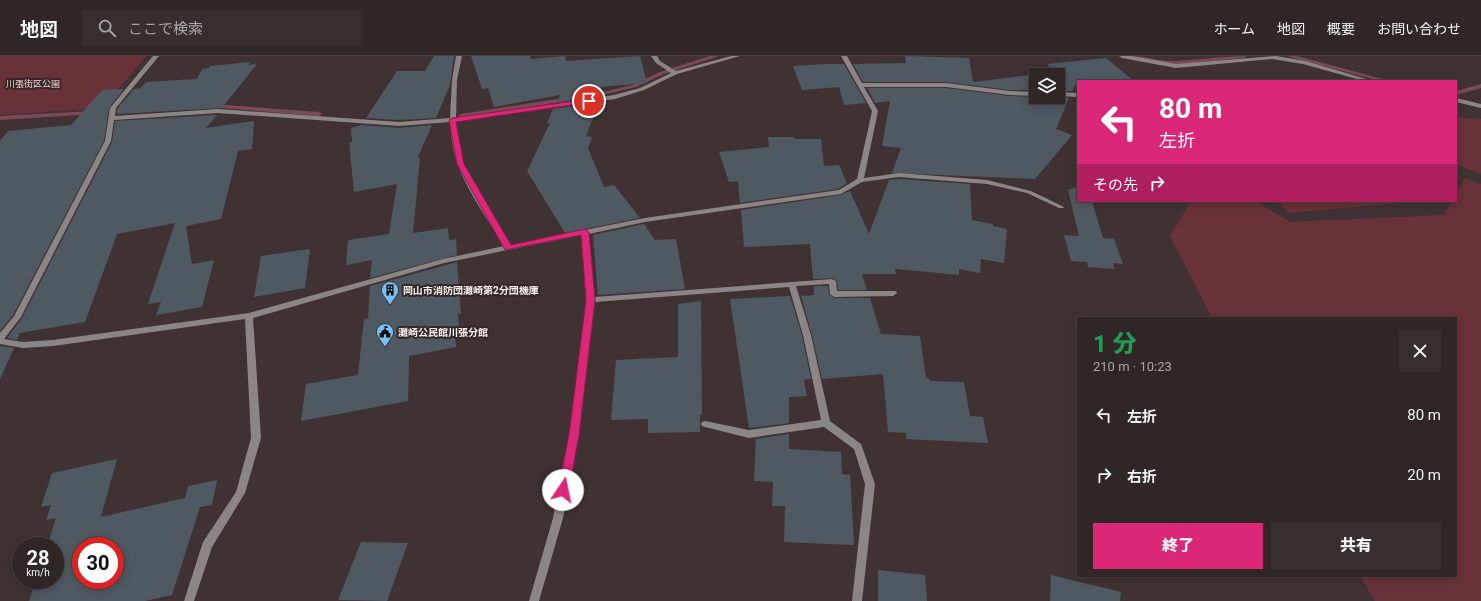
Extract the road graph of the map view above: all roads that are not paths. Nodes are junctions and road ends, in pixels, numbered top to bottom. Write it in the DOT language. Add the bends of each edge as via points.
graph roads {
  1 [pos="156,56"];
  2 [pos="459,56"];
  3 [pos="654,56"];
  4 [pos="736,56"];
  5 [pos="844,56"];
  6 [pos="1122,56"];
  7 [pos="672,71"];
  8 [pos="1367,80"];
  9 [pos="862,85"];
  10 [pos="1029,94"];
  11 [pos="1065,94"];
  12 [pos="1077,95"];
  13 [pos="1457,100"];
  14 [pos="1481,106"];
  15 [pos="112,118"];
  16 [pos="452,120"];
  17 [pos="860,180"];
  18 [pos="1061,207"];
  19 [pos="585,232"];
  20 [pos="508,248"];
  21 [pos="792,284"];
  22 [pos="893,293"];
  23 [pos="591,300"];
  24 [pos="249,316"];
  25 [pos="0,340"];
  26 [pos="826,423"];
  27 [pos="705,424"];
  28 [pos="189,601"];
  29 [pos="534,601"];
  30 [pos="857,601"];
  1 -- 15 [label="street" via="113,108"];
  2 -- 16 [label="street"];
  3 -- 7 [label="street" via="658,62"];
  4 -- 7 [label="street"];
  5 -- 9 [label="street"];
  6 -- 8 [label="street" via="1176,66 1272,57 1304,62"];
  7 -- 16 [label="street" via="642,89 615,97"];
  9 -- 10 [label="street" via="946,85"];
  9 -- 17 [label="street" via="875,111"];
  11 -- 12 [label="street"];
  13 -- 14 [label="street"];
  15 -- 16 [label="street" via="218,111 398,124"];
  15 -- 25 [label="street" via="108,141 17,317"];
  16 -- 20 [label="street" via="460,164"];
  17 -- 18 [label="street" via="899,175 987,182 1029,192"];
  17 -- 19 [label="street" via="841,192 645,220"];
  19 -- 20 [label="street"];
  19 -- 23 [label="street"];
  20 -- 24 [label="street" via="443,261"];
  21 -- 22 [label="street" via="832,281 834,294"];
  21 -- 23 [label="street"];
  21 -- 26 [label="street" via="807,336"];
  23 -- 29 [label="street" via="574,435 558,518"];
  24 -- 25 [label="street" via="53,343 23,345"];
  24 -- 28 [label="street" via="256,438 240,493 207,545"];
  26 -- 27 [label="street" via="749,434"];
  26 -- 30 [label="street" via="858,447 870,484"];
}
